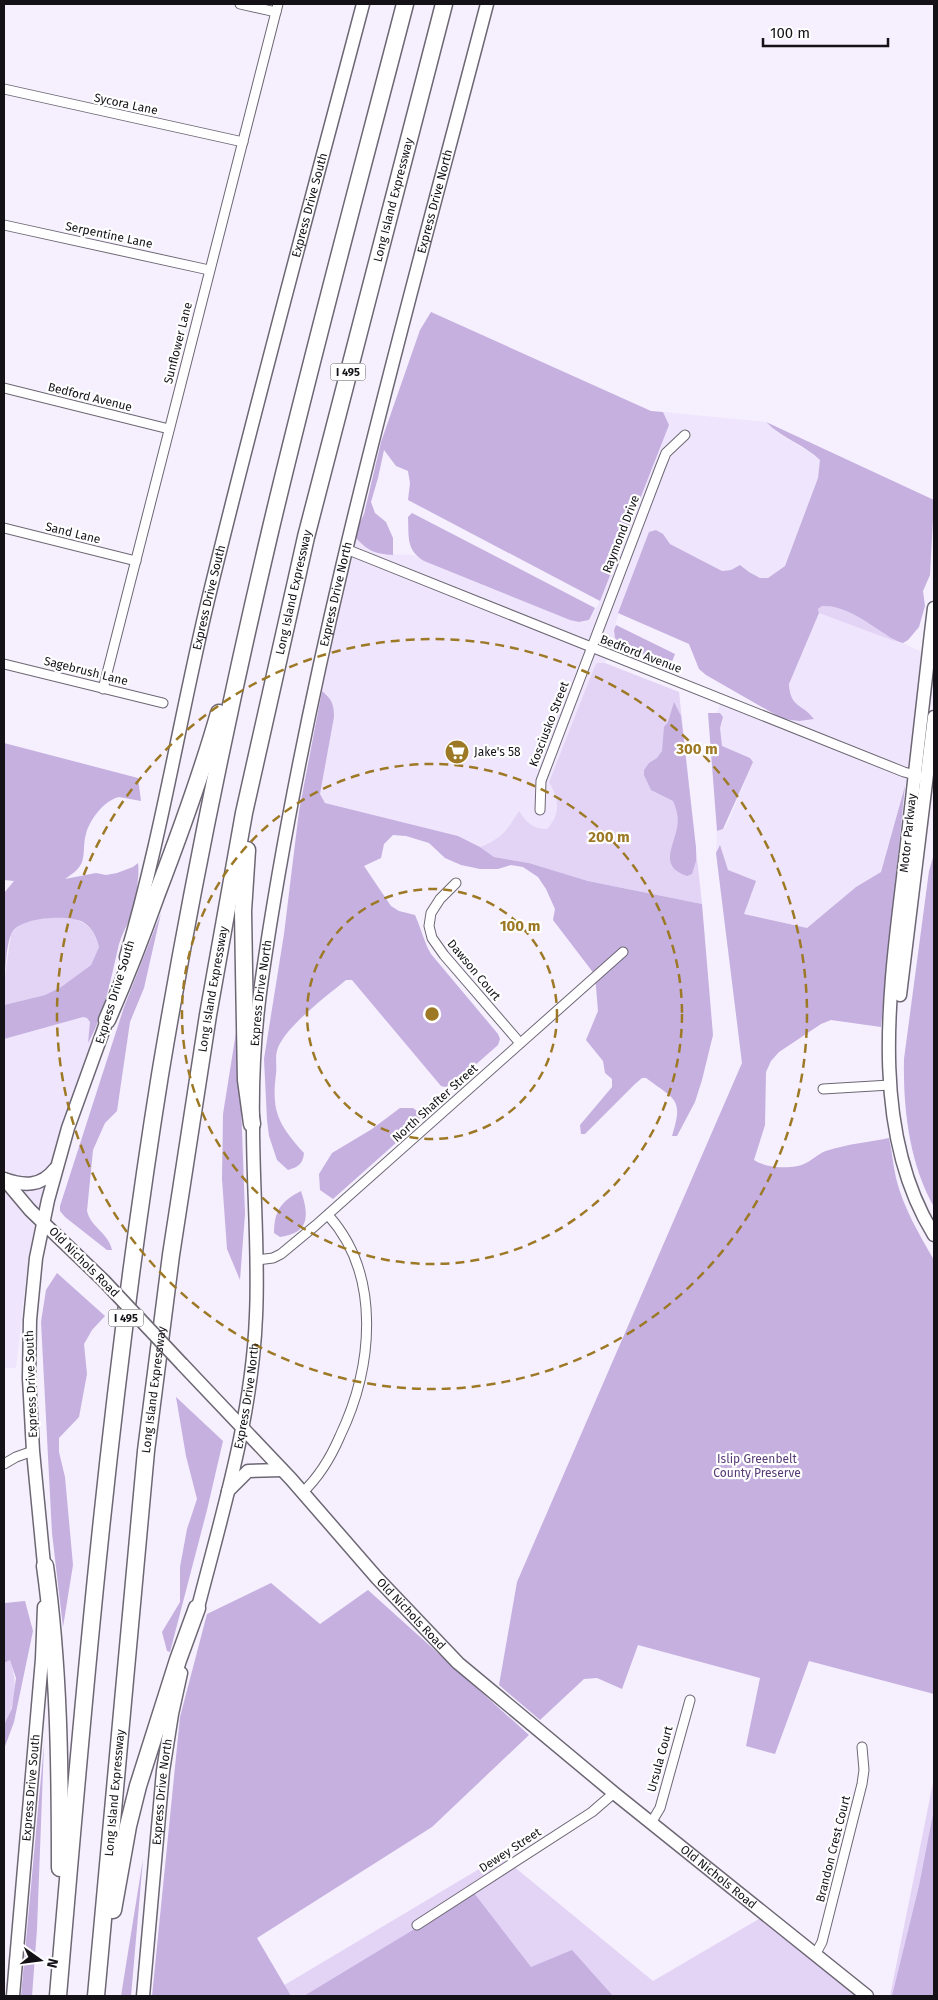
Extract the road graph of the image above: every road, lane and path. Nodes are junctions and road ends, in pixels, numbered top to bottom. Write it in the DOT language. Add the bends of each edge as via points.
graph roads {
  1 [pos="240,4"];
  2 [pos="363,4"];
  3 [pos="405,4"];
  4 [pos="444,4"];
  5 [pos="487,4"];
  6 [pos="277,8"];
  7 [pos="4,89"];
  8 [pos="242,142"];
  9 [pos="4,225"];
  10 [pos="209,270"];
  11 [pos="4,388"];
  12 [pos="169,429"];
  13 [pos="685,435"];
  14 [pos="4,528"];
  15 [pos="346,550"];
  16 [pos="136,561"];
  17 [pos="934,608"];
  18 [pos="933,624"];
  19 [pos="244,646"];
  20 [pos="591,648"];
  21 [pos="4,664"];
  22 [pos="103,689"];
  23 [pos="163,703"];
  24 [pos="934,717"];
  25 [pos="921,776"];
  26 [pos="540,810"];
  27 [pos="244,812"];
  28 [pos="456,883"];
  29 [pos="623,952"];
  30 [pos="107,1020"];
  31 [pos="520,1043"];
  32 [pos="890,1085"];
  33 [pos="823,1089"];
  34 [pos="252,1124"];
  35 [pos="57,1165"];
  36 [pos="4,1179"];
  37 [pos="328,1215"];
  38 [pos="43,1222"];
  39 [pos="934,1235"];
  40 [pos="257,1260"];
  41 [pos="242,1428"];
  42 [pos="33,1451"];
  43 [pos="4,1464"];
  44 [pos="282,1470"];
  45 [pos="228,1492"];
  46 [pos="302,1492"];
  47 [pos="45,1566"];
  48 [pos="198,1608"];
  49 [pos="690,1700"];
  50 [pos="862,1747"];
  51 [pos="614,1793"];
  52 [pos="651,1823"];
  53 [pos="418,1925"];
  54 [pos="63,1938"];
  55 [pos="815,1955"];
  56 [pos="97,1990"];
  57 [pos="13,1996"];
  58 [pos="58,1996"];
  59 [pos="143,1996"];
  60 [pos="866,1996"];
  1 -- 6 [label="street"];
  2 -- 30 [label="main road, Express Drive South" via="231,507 143,894"];
  3 -- 19 [label="highway, I 495" via="297,420"];
  4 -- 27 [label="highway, Long Island Expressway / I 495" via="318,487"];
  5 -- 15 [label="main road, Express Drive North"];
  6 -- 8 [label="street, Sunflower Lane"];
  7 -- 8 [label="street, Sycora Lane"];
  8 -- 10 [label="street, Sunflower Lane"];
  9 -- 10 [label="street, Serpentine Lane"];
  10 -- 12 [label="street, Sunflower Lane"];
  11 -- 12 [label="street, Bedford Avenue"];
  12 -- 16 [label="street, Sunflower Lane"];
  13 -- 20 [label="street, Raymond Drive" via="666,453"];
  14 -- 16 [label="street, Sand Lane"];
  15 -- 20 [label="street, Bedford Avenue"];
  15 -- 34 [label="main road, Express Drive North" via="304,740 266,953 257,1014"];
  16 -- 22 [label="street, Sunflower Lane"];
  17 -- 18 [label="main road, Motor Parkway"];
  18 -- 25 [label="main road, Motor Parkway"];
  19 -- 30 [label="highway" via="227,677 197,786"];
  19 -- 54 [label="highway, I 495" via="191,904 142,1196 102,1521"];
  20 -- 25 [label="street, Bedford Avenue"];
  20 -- 26 [label="street, Kosciusko Street" via="541,781"];
  21 -- 22 [label="street, Sagebrush Lane"];
  22 -- 23 [label="street, Sagebrush Lane"];
  24 -- 25 [label="main road, Motor Parkway"];
  25 -- 32 [label="main road, Motor Parkway" via="897,936 889,1029"];
  27 -- 34 [label="highway" via="247,848 243,911 246,1080"];
  27 -- 56 [label="highway, Long Island Expressway / I 495" via="198,1075 162,1323 138,1529"];
  28 -- 31 [label="street, Dawson Court" via="431,913 429,926 432,938"];
  29 -- 31 [label="street, North Shafter Street"];
  30 -- 35 [label="main road, Express Drive South"];
  31 -- 37 [label="street, North Shafter Street"];
  32 -- 33 [label="street"];
  32 -- 39 [label="main road, Motor Parkway" via="903,1166"];
  34 -- 40 [label="main road, Express Drive North"];
  35 -- 36 [label="main road" via="46,1179 36,1183 23,1184"];
  35 -- 38 [label="main road, Express Drive South"];
  36 -- 38 [label="main road, Old Nichols Road"];
  37 -- 40 [label="street, North Shafter Street" via="281,1254"];
  37 -- 46 [label="street" via="355,1257 366,1306 367,1341 361,1377 348,1420 322,1470"];
  38 -- 41 [label="main road, Old Nichols Road, bridge" via="104,1281"];
  38 -- 42 [label="main road, Express Drive South" via="29,1329"];
  40 -- 41 [label="main road, Express Drive North" via="253,1361"];
  41 -- 44 [label="main road, Old Nichols Road"];
  41 -- 45 [label="main road, Express Drive North"];
  42 -- 43 [label="street"];
  42 -- 47 [label="main road, Express Drive South"];
  44 -- 45 [label="main road" via="248,1472"];
  44 -- 46 [label="main road, Old Nichols Road"];
  45 -- 48 [label="main road, Express Drive North"];
  46 -- 51 [label="main road, Old Nichols Road" via="444,1650"];
  47 -- 54 [label="highway" via="58,1709"];
  47 -- 57 [label="main road, Express Drive South" via="42,1659"];
  48 -- 56 [label="highway" via="134,1799"];
  48 -- 59 [label="main road, Express Drive North" via="167,1743"];
  49 -- 52 [label="street, Ursula Court" via="660,1808"];
  50 -- 55 [label="street, Brandon Crest Court" via="862,1784 822,1942"];
  51 -- 52 [label="main road, Old Nichols Road"];
  51 -- 53 [label="street, Dewey Street" via="592,1812"];
  52 -- 55 [label="main road, Old Nichols Road"];
  54 -- 58 [label="highway, I 495"];
  55 -- 60 [label="main road, Old Nichols Road"];
}
